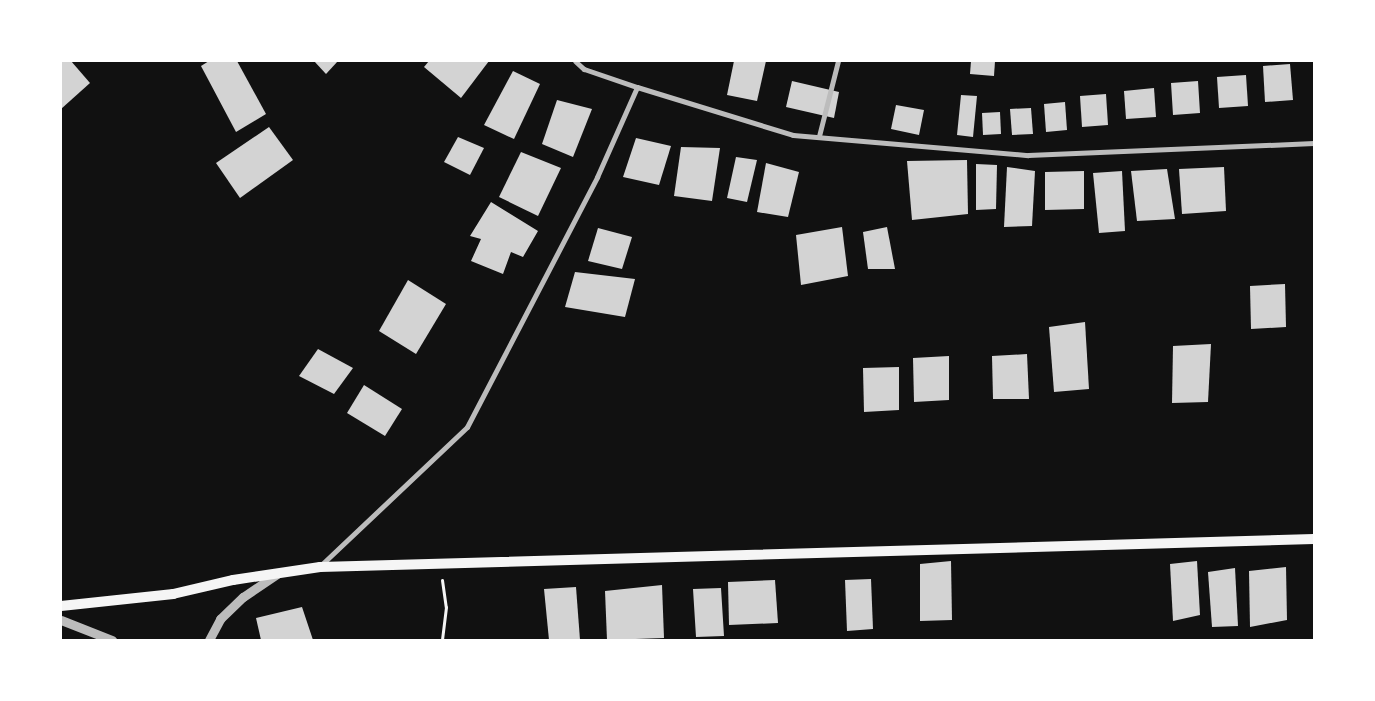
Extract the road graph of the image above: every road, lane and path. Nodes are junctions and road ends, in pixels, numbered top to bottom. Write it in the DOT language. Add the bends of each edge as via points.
graph roads {
  1 [pos="575,61"];
  2 [pos="838,61"];
  3 [pos="637,87"];
  4 [pos="819,136"];
  5 [pos="1314,143"];
  6 [pos="1314,539"];
  7 [pos="438,562"];
  8 [pos="320,567"];
  9 [pos="281,571"];
  10 [pos="61,606"];
  11 [pos="61,620"];
  12 [pos="112,640"];
  13 [pos="209,640"];
  14 [pos="442,640"];
  1 -- 3 [label="street" via="584,69"];
  2 -- 4 [label="street"];
  3 -- 4 [label="street" via="793,135"];
  3 -- 8 [label="street" via="597,177 467,427"];
  4 -- 5 [label="street" via="1028,155"];
  6 -- 7 [label="main road"];
  7 -- 8 [label="main road"];
  7 -- 14 [label="path" via="446,607"];
  8 -- 9 [label="main road"];
  9 -- 10 [label="main road" via="172,594"];
  9 -- 13 [label="street" via="243,597 220,619"];
  11 -- 12 [label="street"];
}
